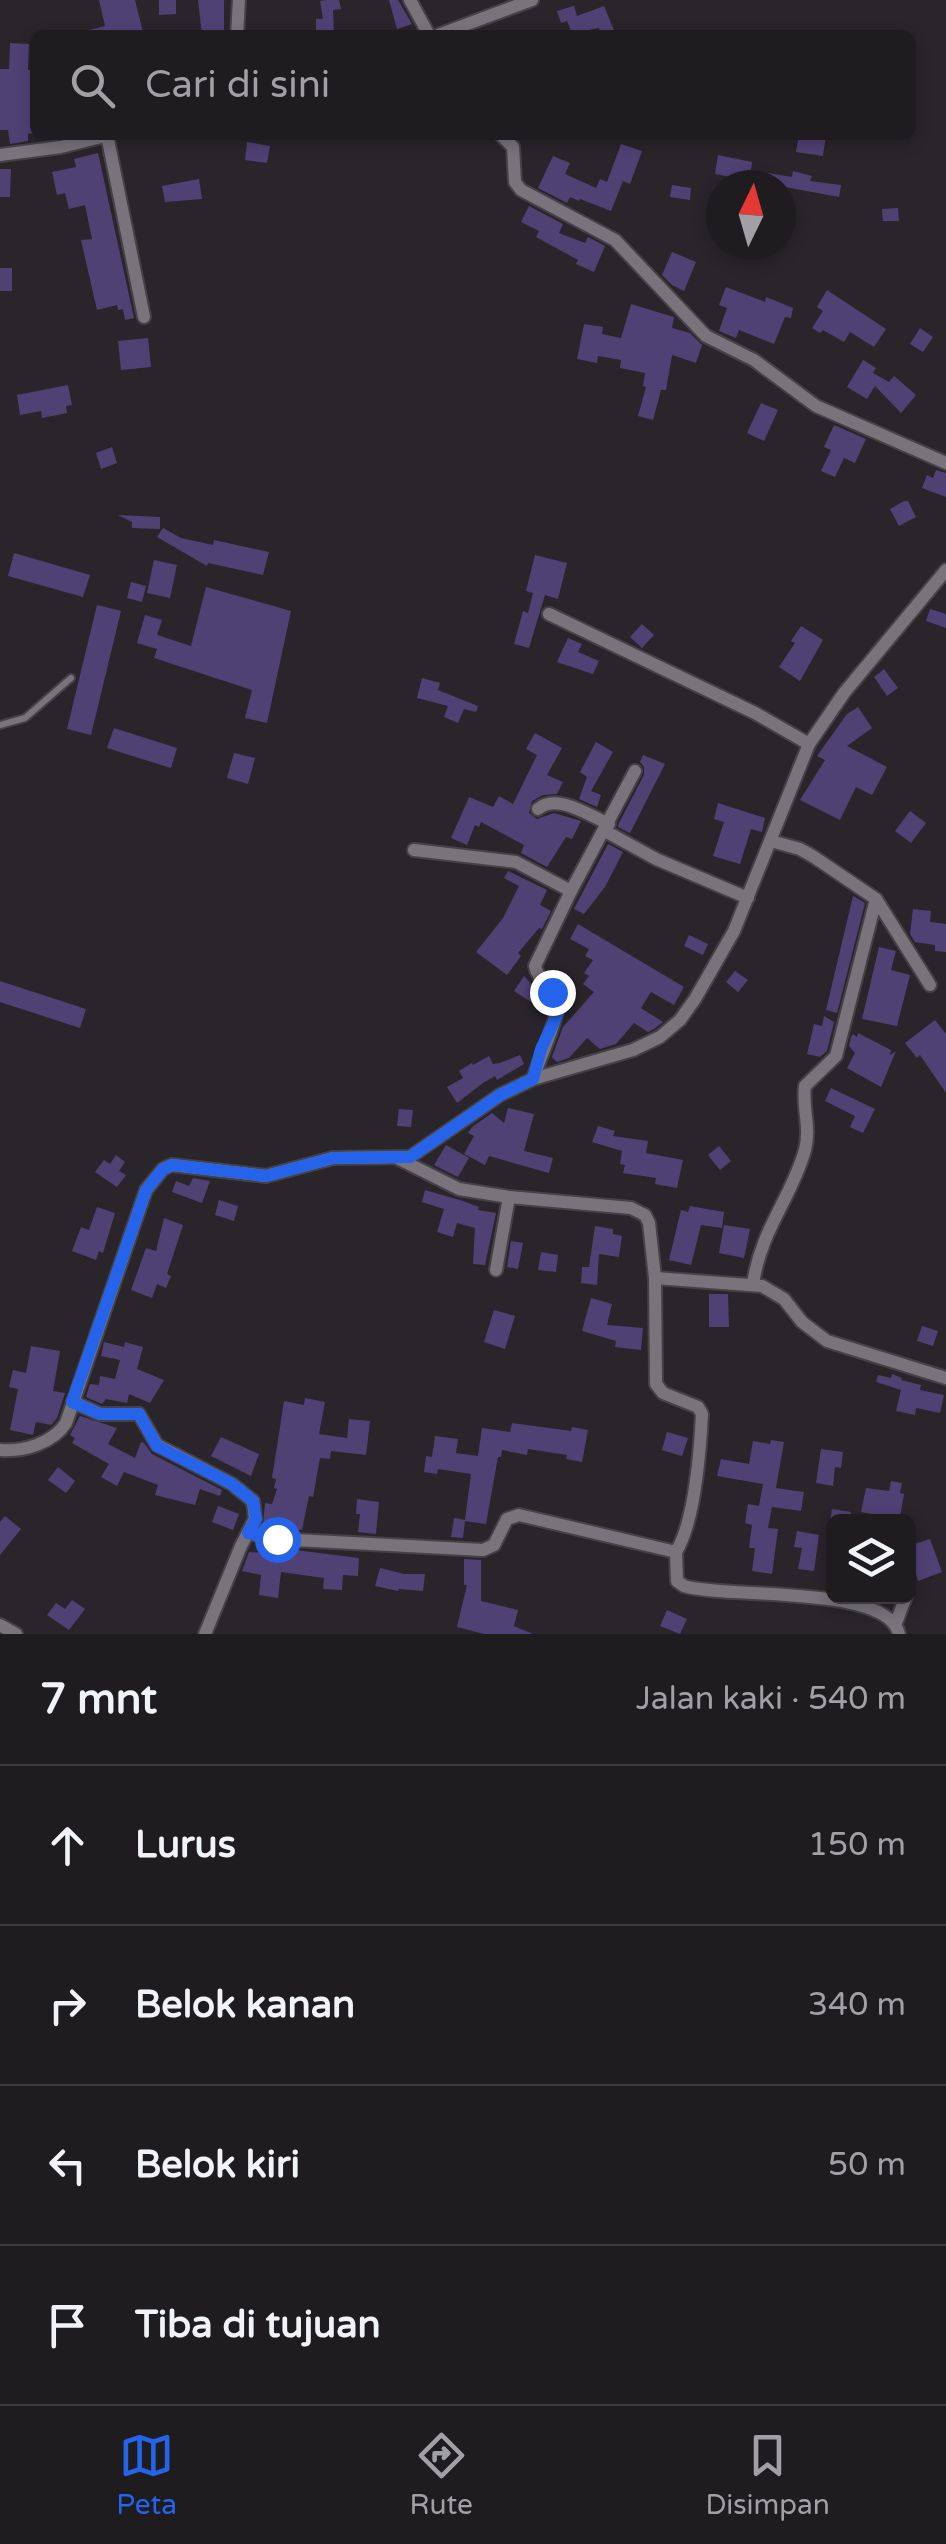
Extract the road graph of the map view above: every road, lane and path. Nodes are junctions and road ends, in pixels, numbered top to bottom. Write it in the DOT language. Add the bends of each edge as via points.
graph roads {
  1 [pos="239,0"];
  2 [pos="410,0"];
  3 [pos="532,0"];
  4 [pos="237,30"];
  5 [pos="425,30"];
  6 [pos="451,30"];
  7 [pos="88,140"];
  8 [pos="109,140"];
  9 [pos="506,140"];
  10 [pos="0,154"];
  11 [pos="144,316"];
  12 [pos="946,463"];
  13 [pos="946,570"];
  14 [pos="549,614"];
  15 [pos="71,678"];
  16 [pos="0,725"];
  17 [pos="809,744"];
  18 [pos="635,771"];
  19 [pos="538,810"];
  20 [pos="607,828"];
  21 [pos="771,842"];
  22 [pos="414,850"];
  23 [pos="570,891"];
  24 [pos="748,898"];
  25 [pos="876,899"];
  26 [pos="930,985"];
  27 [pos="533,1079"];
  28 [pos="398,1159"];
  29 [pos="509,1197"];
  30 [pos="496,1270"];
  31 [pos="655,1278"];
  32 [pos="753,1284"];
  33 [pos="946,1378"];
  34 [pos="72,1402"];
  35 [pos="1,1455"];
  36 [pos="248,1533"];
  37 [pos="676,1552"];
  38 [pos="0,1625"];
  39 [pos="897,1628"];
  40 [pos="16,1634"];
  41 [pos="205,1634"];
  1 -- 4 [label="street"];
  2 -- 5 [label="street"];
  3 -- 6 [label="street"];
  7 -- 10 [label="street"];
  8 -- 11 [label="street"];
  9 -- 12 [label="street" via="521,190 614,240 706,336 754,360 816,406"];
  13 -- 17 [label="street"];
  14 -- 17 [label="street"];
  15 -- 16 [label="lane" via="25,718"];
  17 -- 21 [label="street"];
  18 -- 20 [label="street"];
  19 -- 20 [label="street" via="556,802"];
  20 -- 23 [label="street"];
  20 -- 24 [label="street" via="656,859"];
  21 -- 24 [label="street"];
  21 -- 25 [label="street" via="800,849"];
  22 -- 23 [label="street" via="516,862"];
  23 -- 27 [label="street" via="535,966 558,1007"];
  24 -- 27 [label="street" via="695,999 660,1037"];
  25 -- 26 [label="street"];
  25 -- 32 [label="street" via="836,1056 805,1086 805,1149 760,1246"];
  27 -- 28 [label="street" via="421,1152"];
  28 -- 29 [label="street" via="459,1189"];
  28 -- 34 [label="street" via="333,1158 266,1176 182,1164 163,1169 146,1190"];
  29 -- 30 [label="street"];
  29 -- 31 [label="street" via="640,1212 650,1222"];
  31 -- 32 [label="street"];
  31 -- 37 [label="street" via="656,1384 702,1414 689,1512"];
  32 -- 33 [label="street" via="784,1299 827,1341"];
  34 -- 35 [label="street" via="60,1432"];
  34 -- 36 [label="street" via="100,1414 139,1414 157,1446 253,1501 256,1519"];
  36 -- 37 [label="street" via="483,1550 494,1545 506,1519 519,1515"];
  36 -- 41 [label="street"];
  37 -- 39 [label="street" via="677,1581 693,1589 814,1598 882,1613"];
  38 -- 40 [label="street"];
}
